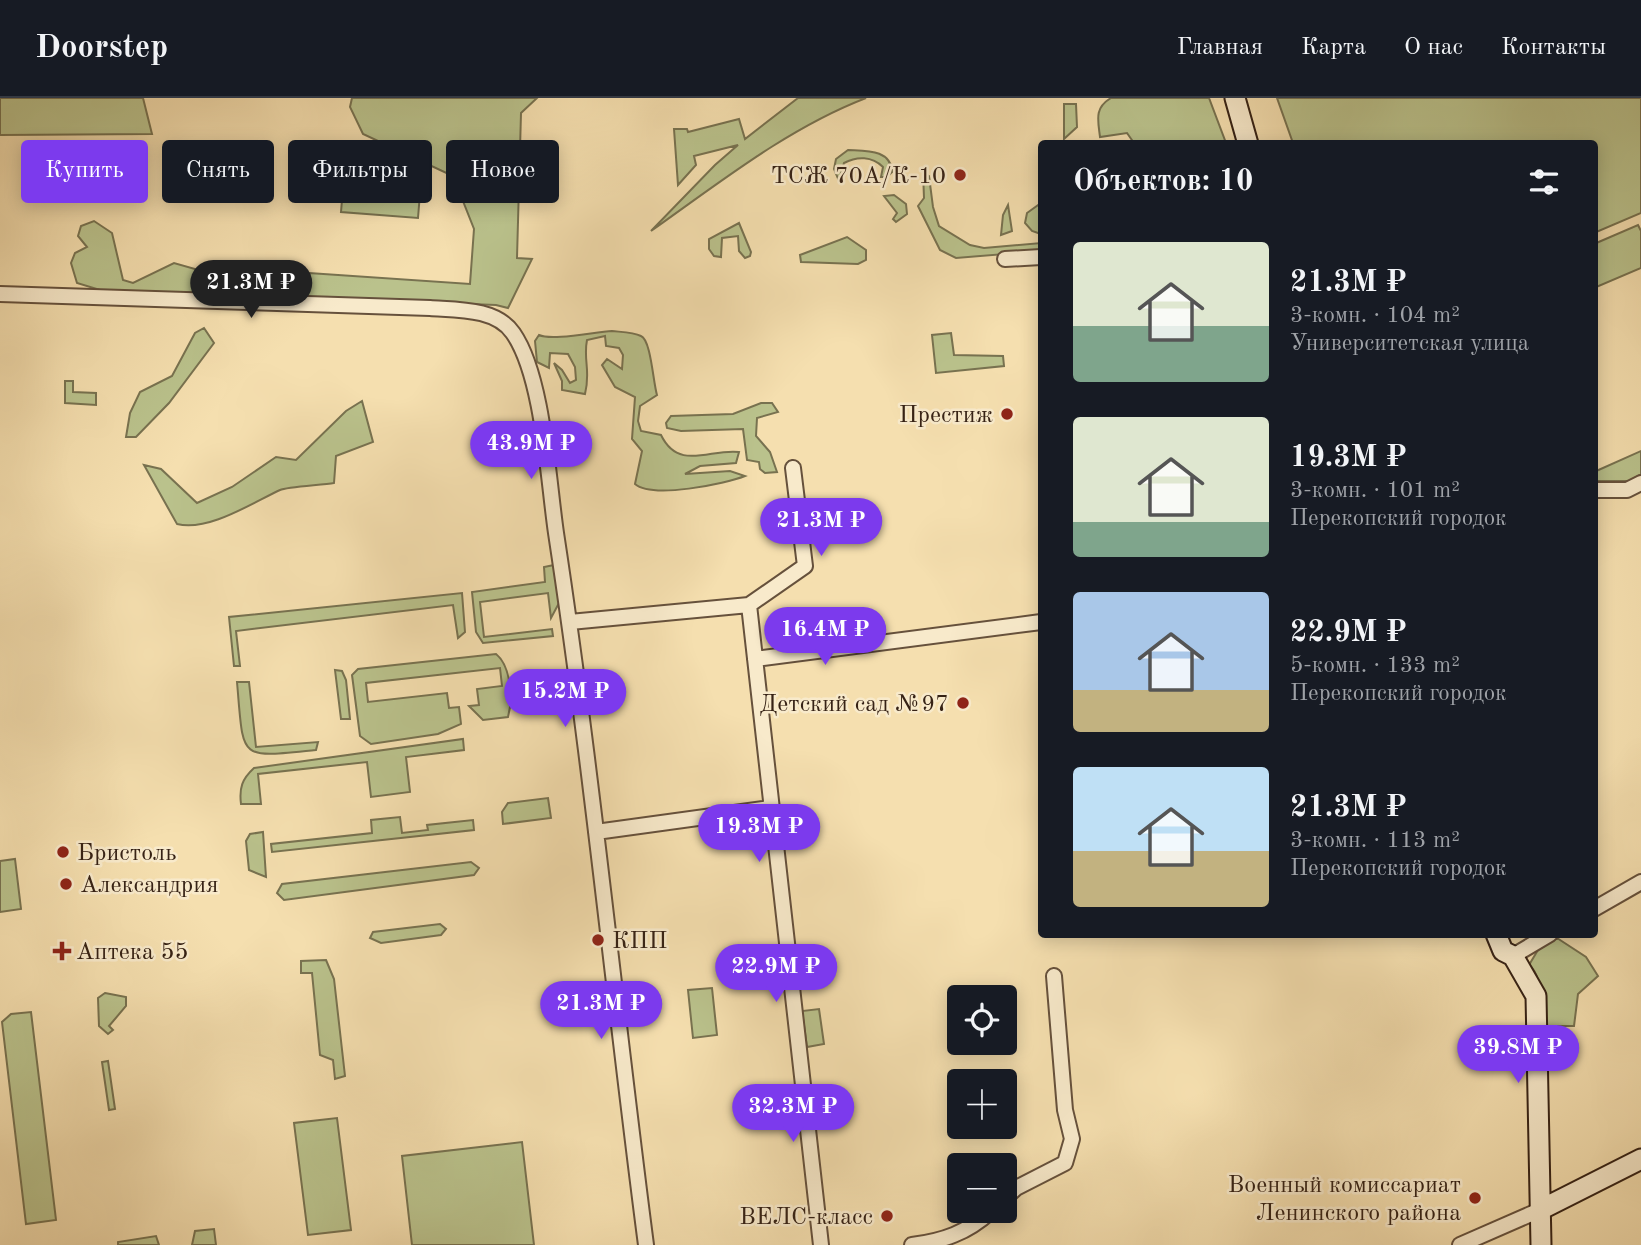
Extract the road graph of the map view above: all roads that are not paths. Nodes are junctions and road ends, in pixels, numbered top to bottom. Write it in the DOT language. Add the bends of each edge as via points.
graph roads {
  1 [pos="1234,98"];
  2 [pos="1247,140"];
  3 [pos="1038,257"];
  4 [pos="1005,259"];
  5 [pos="0,294"];
  6 [pos="793,468"];
  7 [pos="1641,483"];
  8 [pos="1598,490"];
  9 [pos="750,605"];
  10 [pos="570,622"];
  11 [pos="1038,622"];
  12 [pos="755,659"];
  13 [pos="770,808"];
  14 [pos="596,832"];
  15 [pos="1641,883"];
  16 [pos="1598,907"];
  17 [pos="1498,938"];
  18 [pos="1543,938"];
  19 [pos="1513,956"];
  20 [pos="1054,976"];
  21 [pos="1641,1158"];
  22 [pos="1017,1187"];
  23 [pos="1540,1210"];
  24 [pos="977,1223"];
  25 [pos="646,1245"];
  26 [pos="821,1245"];
  27 [pos="912,1245"];
  28 [pos="1460,1245"];
  29 [pos="1541,1245"];
  1 -- 2 [label="street"];
  3 -- 4 [label="street"];
  5 -- 10 [label="street" via="430,308 477,312 505,323 526,355"];
  6 -- 9 [label="street" via="805,566"];
  7 -- 8 [label="street" via="1627,490"];
  9 -- 10 [label="street"];
  9 -- 12 [label="street"];
  10 -- 14 [label="street"];
  11 -- 12 [label="street"];
  12 -- 13 [label="street"];
  13 -- 14 [label="street"];
  13 -- 26 [label="street"];
  14 -- 25 [label="street"];
  15 -- 16 [label="street"];
  17 -- 19 [label="street" via="1503,951"];
  18 -- 19 [label="street"];
  19 -- 23 [label="street" via="1536,996"];
  20 -- 22 [label="street" via="1065,1110 1072,1139 1065,1163"];
  21 -- 23 [label="street"];
  23 -- 28 [label="street"];
  23 -- 29 [label="street"];
  24 -- 27 [label="street" via="945,1241"];
}
